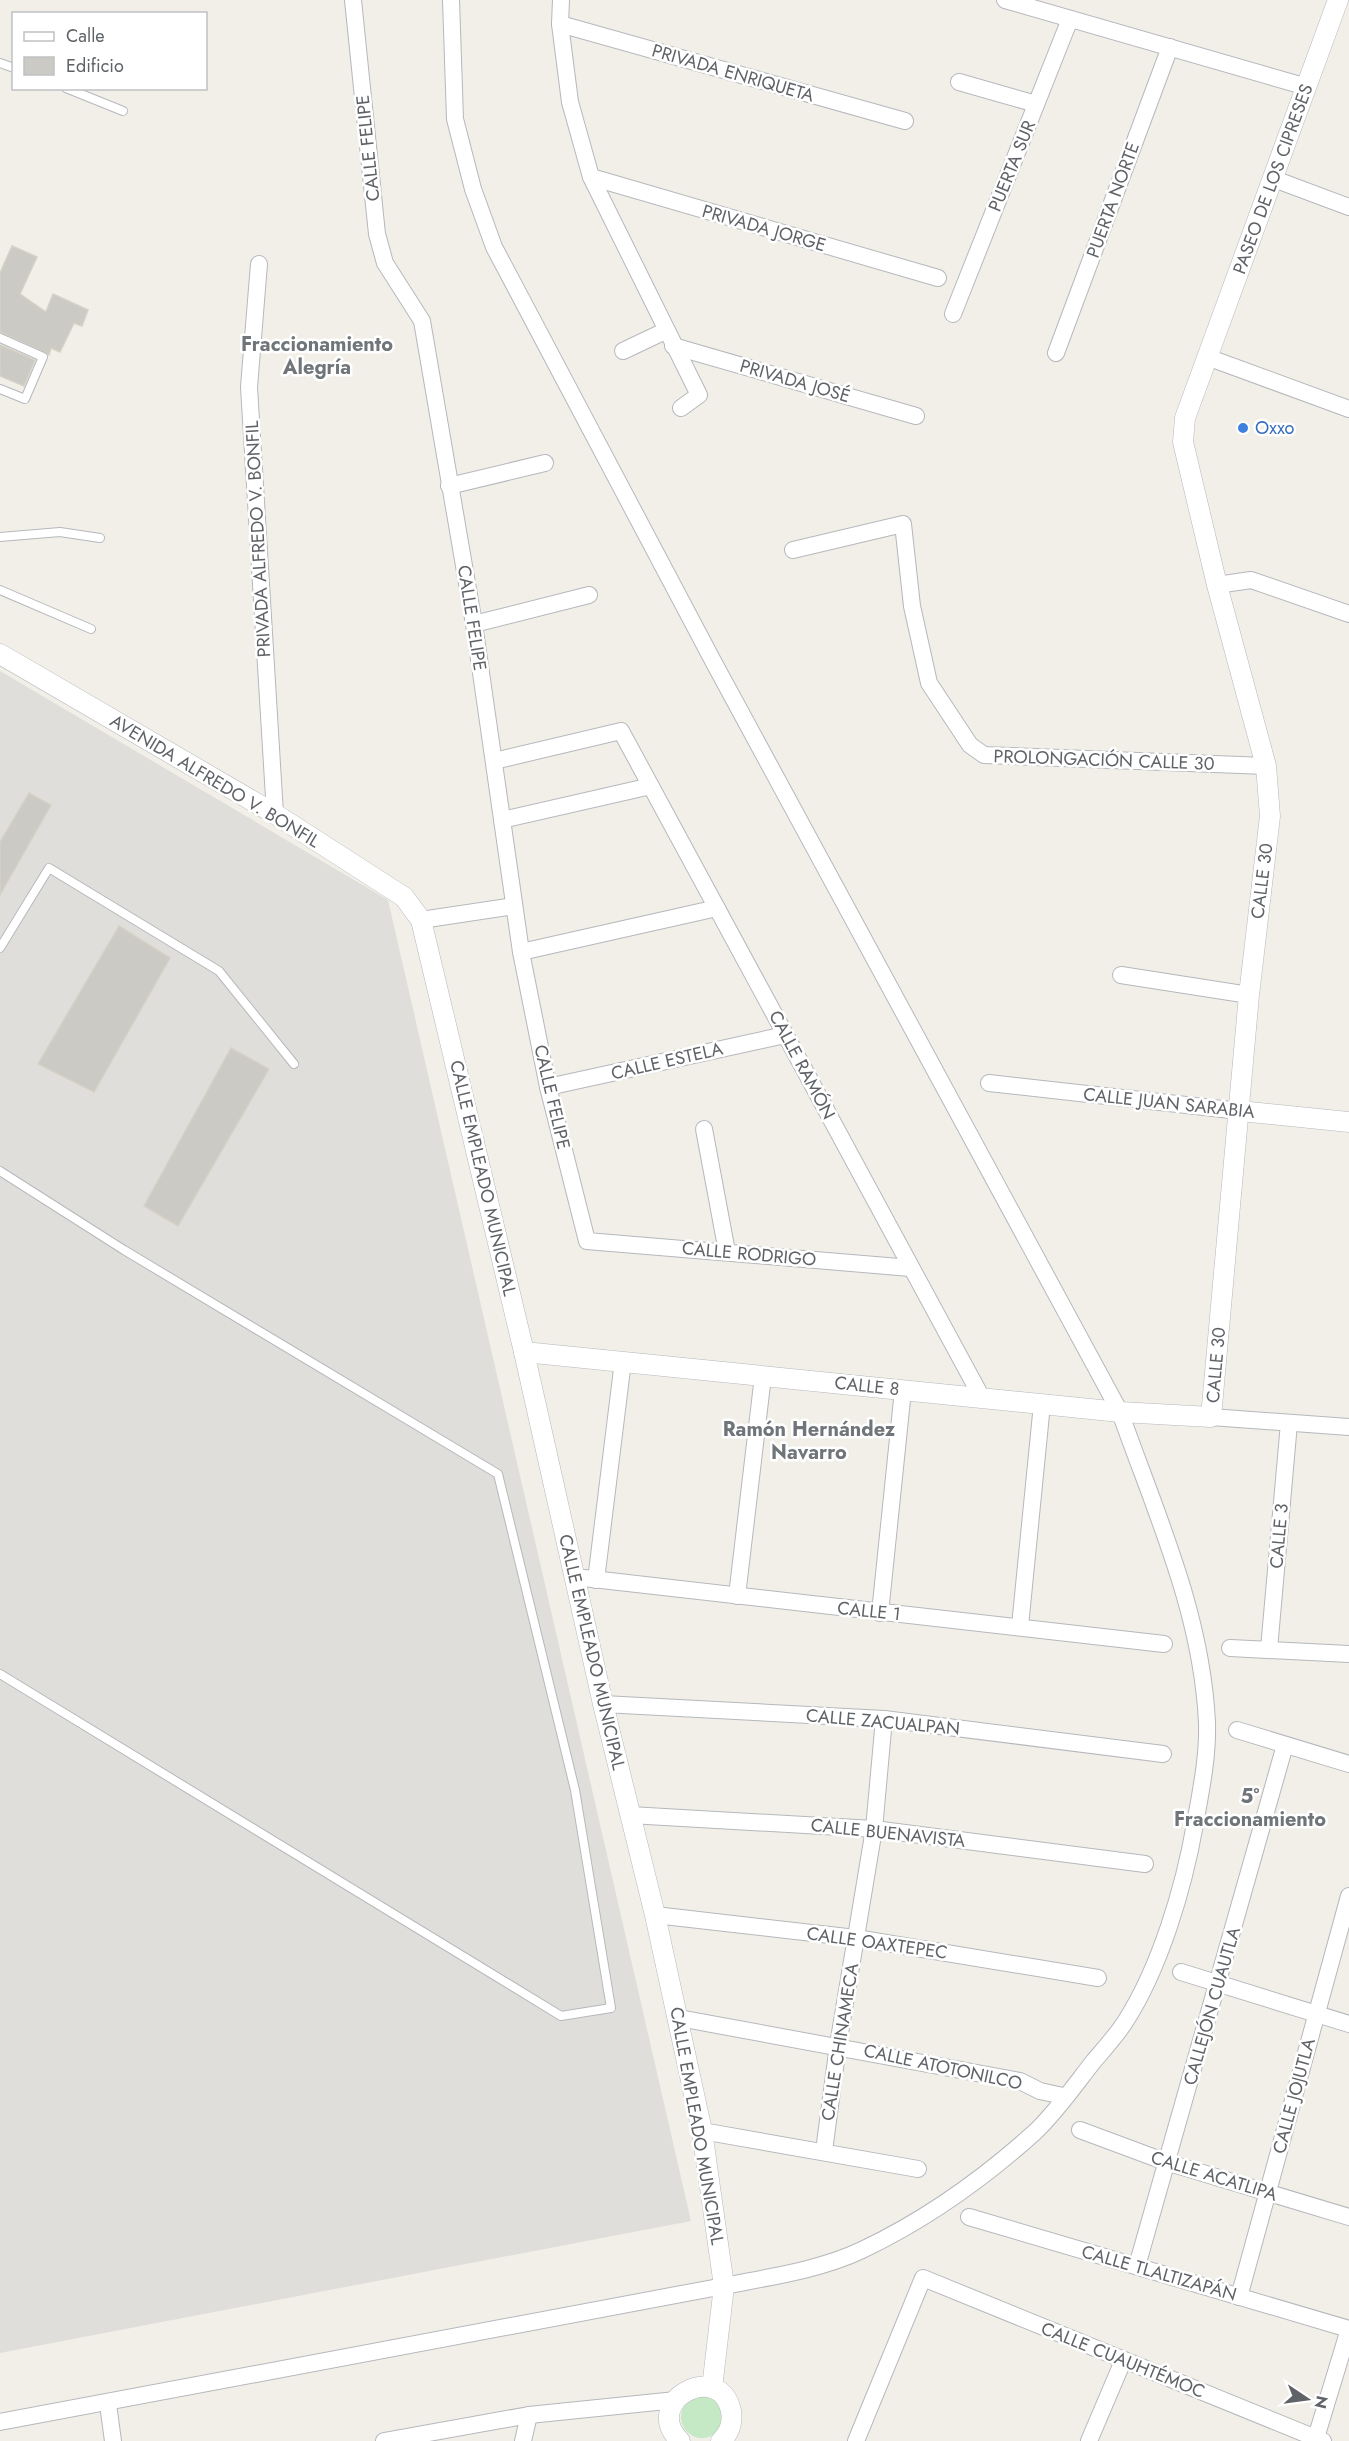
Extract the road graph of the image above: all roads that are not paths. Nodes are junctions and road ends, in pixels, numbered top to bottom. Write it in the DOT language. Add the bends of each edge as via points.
graph roads {
  1 [pos="353,0"];
  2 [pos="451,0"];
  3 [pos="561,0"];
  4 [pos="1005,0"];
  5 [pos="1341,6"];
  6 [pos="1070,19"];
  7 [pos="561,24"];
  8 [pos="1170,47"];
  9 [pos="959,82"];
  10 [pos="1307,87"];
  11 [pos="71,90"];
  12 [pos="1036,104"];
  13 [pos="123,111"];
  14 [pos="905,121"];
  15 [pos="591,177"];
  16 [pos="1274,179"];
  17 [pos="1349,207"];
  18 [pos="259,264"];
  19 [pos="938,278"];
  20 [pos="953,314"];
  21 [pos="665,331"];
  22 [pos="0,338"];
  23 [pos="673,346"];
  24 [pos="623,351"];
  25 [pos="1056,353"];
  26 [pos="1207,357"];
  27 [pos="0,389"];
  28 [pos="681,408"];
  29 [pos="1349,409"];
  30 [pos="916,416"];
  31 [pos="545,464"];
  32 [pos="449,486"];
  33 [pos="0,537"];
  34 [pos="100,538"];
  35 [pos="793,550"];
  36 [pos="1217,585"];
  37 [pos="0,590"];
  38 [pos="589,595"];
  39 [pos="1349,614"];
  40 [pos="474,624"];
  41 [pos="91,629"];
  42 [pos="0,654"];
  43 [pos="494,761"];
  44 [pos="1266,766"];
  45 [pos="651,786"];
  46 [pos="275,814"];
  47 [pos="502,820"];
  48 [pos="514,906"];
  49 [pos="717,908"];
  50 [pos="421,920"];
  51 [pos="0,948"];
  52 [pos="521,952"];
  53 [pos="1120,975"];
  54 [pos="1249,994"];
  55 [pos="785,1035"];
  56 [pos="294,1064"];
  57 [pos="988,1083"];
  58 [pos="548,1087"];
  59 [pos="1240,1111"];
  60 [pos="1349,1122"];
  61 [pos="704,1129"];
  62 [pos="0,1171"];
  63 [pos="587,1241"];
  64 [pos="727,1252"];
  65 [pos="911,1268"];
  66 [pos="524,1352"];
  67 [pos="623,1362"];
  68 [pos="763,1376"];
  69 [pos="903,1390"];
  70 [pos="982,1398"];
  71 [pos="1042,1404"];
  72 [pos="1120,1412"];
  73 [pos="1211,1418"];
  74 [pos="1289,1423"];
  75 [pos="1349,1427"];
  76 [pos="575,1577"];
  77 [pos="596,1580"];
  78 [pos="737,1596"];
  79 [pos="880,1613"];
  80 [pos="1020,1626"];
  81 [pos="1164,1644"];
  82 [pos="1230,1648"];
  83 [pos="1269,1649"];
  84 [pos="1349,1654"];
  85 [pos="0,1674"];
  86 [pos="603,1704"];
  87 [pos="884,1719"];
  88 [pos="1237,1730"];
  89 [pos="1285,1744"];
  90 [pos="1163,1754"];
  91 [pos="1349,1764"];
  92 [pos="630,1815"];
  93 [pos="874,1829"];
  94 [pos="1145,1864"];
  95 [pos="1349,1896"];
  96 [pos="655,1915"];
  97 [pos="856,1938"];
  98 [pos="1181,1972"];
  99 [pos="1098,1978"];
  100 [pos="1219,1984"];
  101 [pos="1317,2014"];
  102 [pos="679,2018"];
  103 [pos="1349,2024"];
  104 [pos="838,2045"];
  105 [pos="1063,2096"];
  106 [pos="1080,2130"];
  107 [pos="702,2131"];
  108 [pos="824,2151"];
  109 [pos="1166,2162"];
  110 [pos="918,2169"];
  111 [pos="1268,2193"];
  112 [pos="969,2217"];
  113 [pos="1349,2217"];
  114 [pos="1137,2266"];
  115 [pos="724,2286"];
  116 [pos="1239,2296"];
  117 [pos="1349,2329"];
  118 [pos="1123,2361"];
  119 [pos="712,2388"];
  120 [pos="676,2400"];
  121 [pos="108,2404"];
  122 [pos="529,2415"];
  123 [pos="0,2422"];
  124 [pos="390,2440"];
  125 [pos="677,2440"];
  126 [pos="724,2440"];
  127 [pos="1318,2440"];
  128 [pos="113,2441"];
  129 [pos="522,2441"];
  130 [pos="856,2441"];
  131 [pos="1089,2441"];
  1 -- 32 [label="street, CALLE FELIPE" via="376,234 385,263 422,321"];
  2 -- 72 [label="street" via="455,119 473,189 494,247 713,661"];
  3 -- 7 [label="street"];
  4 -- 6 [label="street"];
  5 -- 10 [label="street, PASEO DE LOS CIPRESES"];
  6 -- 8 [label="street"];
  6 -- 12 [label="street, PUERTA SUR"];
  7 -- 14 [label="street, PRIVADA ENRIQUETA"];
  7 -- 15 [label="street" via="570,102"];
  8 -- 10 [label="street"];
  8 -- 25 [label="street, PUERTA NORTE"];
  9 -- 12 [label="street"];
  10 -- 16 [label="street, PASEO DE LOS CIPRESES"];
  11 -- 13 [label="lane"];
  12 -- 20 [label="street, PUERTA SUR"];
  15 -- 19 [label="street, PRIVADA JORGE"];
  15 -- 21 [label="street"];
  16 -- 17 [label="street"];
  16 -- 26 [label="street, PASEO DE LOS CIPRESES"];
  18 -- 46 [label="street, PRIVADA ALFREDO V. BONFIL" via="249,387"];
  21 -- 23 [label="street"];
  21 -- 24 [label="street"];
  22 -- 27 [label="lane" via="43,357 25,399"];
  23 -- 28 [label="street" via="699,395"];
  23 -- 30 [label="street, PRIVADA JOSÉ"];
  26 -- 29 [label="street"];
  26 -- 36 [label="street, CALLE 30" via="1185,418 1183,442"];
  31 -- 32 [label="street"];
  32 -- 40 [label="street, CALLE FELIPE"];
  33 -- 34 [label="lane" via="60,532"];
  35 -- 44 [label="street, PROLONGACIÓN CALLE 30" via="903,524 912,606 929,683 970,745 984,755"];
  36 -- 39 [label="street" via="1251,580"];
  36 -- 44 [label="street, CALLE 30"];
  37 -- 41 [label="lane"];
  38 -- 40 [label="street"];
  40 -- 43 [label="street, CALLE FELIPE"];
  42 -- 46 [label="street, AVENIDA ALFREDO V. BONFIL"];
  43 -- 45 [label="street, CALLE RAMÓN" via="621,731"];
  43 -- 47 [label="street, CALLE FELIPE"];
  44 -- 54 [label="street, CALLE 30" via="1270,816"];
  45 -- 47 [label="street"];
  45 -- 49 [label="street, CALLE RAMÓN"];
  46 -- 50 [label="street, AVENIDA ALFREDO V. BONFIL" via="404,897"];
  47 -- 48 [label="street, CALLE FELIPE"];
  48 -- 50 [label="street"];
  48 -- 52 [label="street, CALLE FELIPE"];
  49 -- 52 [label="street"];
  49 -- 55 [label="street, CALLE RAMÓN"];
  50 -- 66 [label="street, CALLE EMPLEADO MUNICIPAL"];
  51 -- 56 [label="lane" via="49,868 219,971"];
  52 -- 58 [label="street, CALLE FELIPE"];
  53 -- 54 [label="street"];
  54 -- 59 [label="street, CALLE 30"];
  55 -- 58 [label="street, CALLE ESTELA"];
  55 -- 65 [label="street, CALLE RAMÓN"];
  57 -- 59 [label="street, CALLE JUAN SARABIA"];
  58 -- 63 [label="street, CALLE FELIPE"];
  59 -- 60 [label="street, CALLE JUAN SARABIA"];
  59 -- 73 [label="street, CALLE 30"];
  61 -- 64 [label="street"];
  62 -- 85 [label="lane" via="124,1250 498,1474 575,1790 611,2008 561,2016"];
  63 -- 64 [label="street, CALLE RODRIGO"];
  64 -- 65 [label="street, CALLE RODRIGO"];
  65 -- 70 [label="street, CALLE RAMÓN"];
  66 -- 67 [label="street, CALLE 8"];
  66 -- 76 [label="street, CALLE EMPLEADO MUNICIPAL"];
  67 -- 68 [label="street, CALLE 8"];
  67 -- 77 [label="street"];
  68 -- 69 [label="street, CALLE 8"];
  68 -- 78 [label="street"];
  69 -- 70 [label="street, CALLE 8"];
  69 -- 79 [label="street"];
  70 -- 71 [label="street, CALLE 8"];
  71 -- 72 [label="street, CALLE 8"];
  71 -- 80 [label="street"];
  72 -- 73 [label="street, CALLE 8"];
  72 -- 115 [label="street" via="1176,1561 1198,1647 1207,1724 1207,1758 1186,1875 1150,1971 1125,2021 1063,2101 1036,2131 965,2186 859,2252"];
  73 -- 74 [label="street"];
  74 -- 75 [label="street"];
  74 -- 83 [label="street, CALLE 3"];
  76 -- 77 [label="street, CALLE 1"];
  76 -- 86 [label="street, CALLE EMPLEADO MUNICIPAL"];
  77 -- 78 [label="street, CALLE 1"];
  78 -- 79 [label="street, CALLE 1"];
  79 -- 80 [label="street, CALLE 1"];
  80 -- 81 [label="street, CALLE 1"];
  82 -- 83 [label="street"];
  83 -- 84 [label="street"];
  86 -- 87 [label="street, CALLE ZACUALPAN"];
  86 -- 92 [label="street, CALLE EMPLEADO MUNICIPAL"];
  87 -- 90 [label="street, CALLE ZACUALPAN"];
  87 -- 93 [label="street, CALLE CHINAMECA"];
  88 -- 89 [label="street"];
  89 -- 91 [label="street"];
  89 -- 100 [label="street, CALLEJÓN CUAUTLA"];
  92 -- 93 [label="street, CALLE BUENAVISTA"];
  92 -- 96 [label="street, CALLE EMPLEADO MUNICIPAL"];
  93 -- 94 [label="street, CALLE BUENAVISTA"];
  93 -- 97 [label="street, CALLE CHINAMECA"];
  95 -- 101 [label="street, CALLE JOJUTLA"];
  96 -- 97 [label="street, CALLE OAXTEPEC"];
  96 -- 102 [label="street, CALLE EMPLEADO MUNICIPAL"];
  97 -- 99 [label="street, CALLE OAXTEPEC"];
  97 -- 104 [label="street, CALLE CHINAMECA"];
  98 -- 100 [label="street"];
  100 -- 101 [label="street"];
  100 -- 109 [label="street, CALLEJÓN CUAUTLA"];
  101 -- 103 [label="street"];
  101 -- 111 [label="street, CALLE JOJUTLA"];
  102 -- 104 [label="street, CALLE ATOTONILCO"];
  102 -- 107 [label="street, CALLE EMPLEADO MUNICIPAL"];
  104 -- 105 [label="street, CALLE ATOTONILCO" via="1020,2080 1040,2091"];
  104 -- 108 [label="street, CALLE CHINAMECA"];
  106 -- 109 [label="street, CALLE ACATLIPA"];
  107 -- 108 [label="street"];
  107 -- 115 [label="street, CALLE EMPLEADO MUNICIPAL"];
  108 -- 110 [label="street"];
  109 -- 111 [label="street, CALLE ACATLIPA"];
  109 -- 114 [label="street, CALLEJÓN CUAUTLA"];
  111 -- 113 [label="street, CALLE ACATLIPA"];
  111 -- 116 [label="street, CALLE JOJUTLA"];
  112 -- 114 [label="street, CALLE TLALTIZAPÁN"];
  114 -- 116 [label="street, CALLE TLALTIZAPÁN"];
  115 -- 119 [label="street, CALLE EMPLEADO MUNICIPAL"];
  115 -- 121 [label="street"];
  116 -- 117 [label="street, CALLE TLALTIZAPÁN"];
  117 -- 127 [label="street"];
  118 -- 127 [label="street, CALLE CUAUHTÉMOC"];
  118 -- 130 [label="street, CALLE CUAUHTÉMOC" via="923,2278"];
  118 -- 131 [label="street"];
  119 -- 120 [label="street" via="692,2388"];
  119 -- 126 [label="street" via="727,2400 731,2410 732,2420"];
  120 -- 122 [label="street"];
  120 -- 125 [label="street" via="670,2419"];
  121 -- 123 [label="street"];
  121 -- 128 [label="street"];
  122 -- 124 [label="street"];
  122 -- 129 [label="street"];
}
